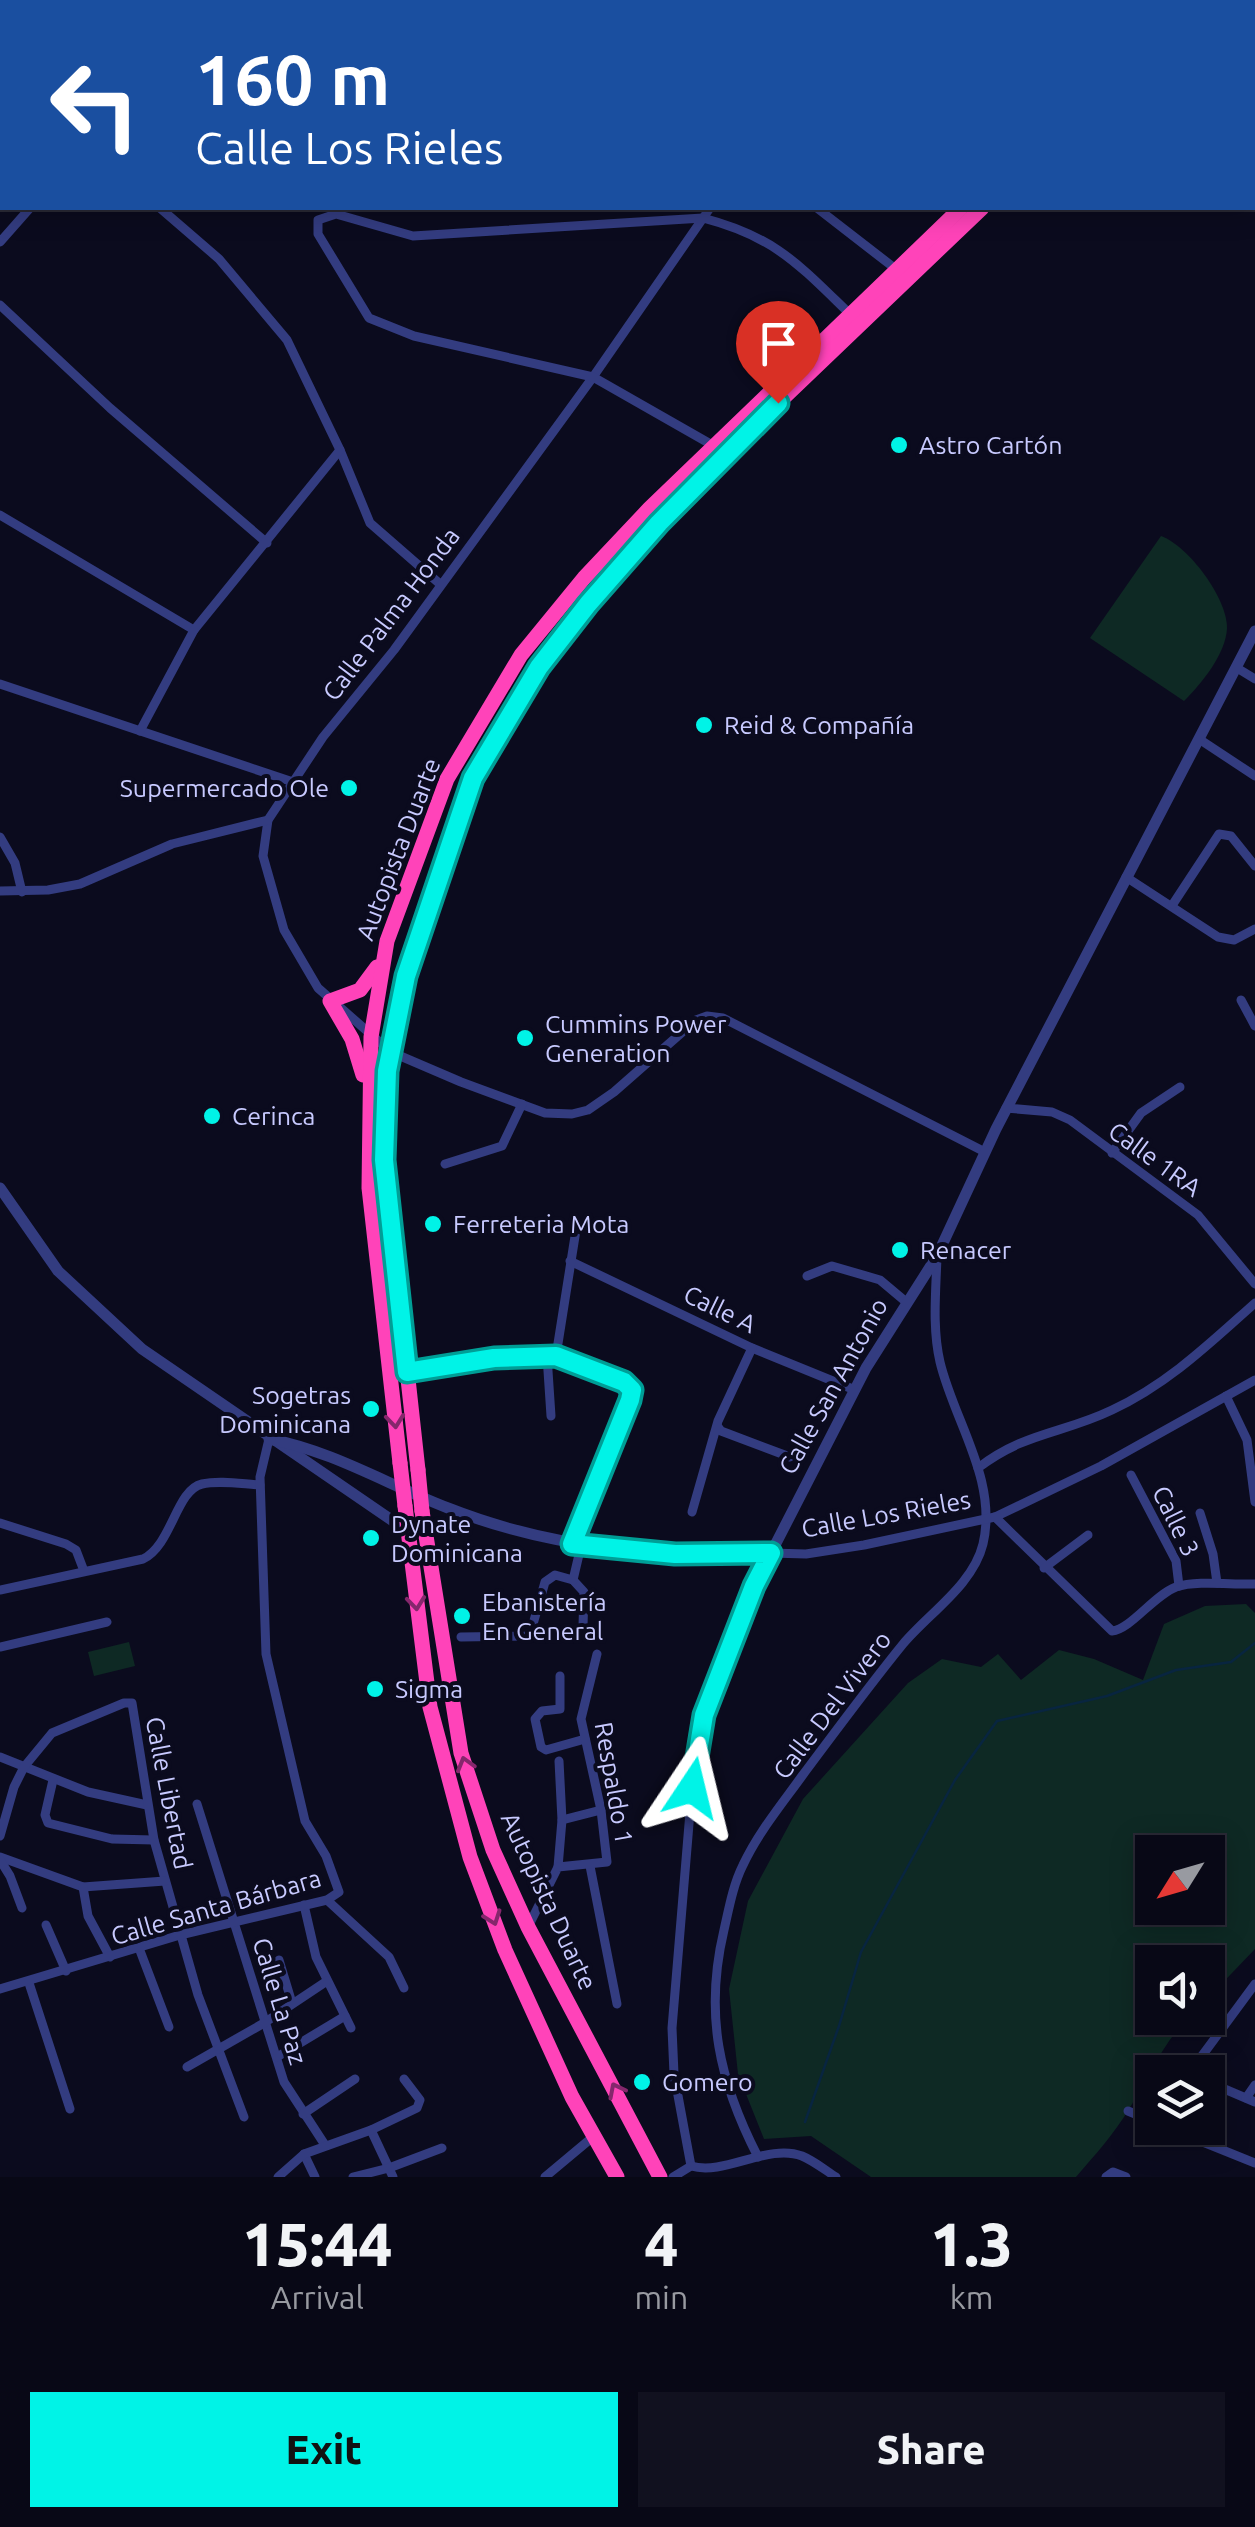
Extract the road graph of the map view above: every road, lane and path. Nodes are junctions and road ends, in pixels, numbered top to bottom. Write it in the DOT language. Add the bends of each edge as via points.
graph roads {
  1 [pos="28,210"];
  2 [pos="162,210"];
  3 [pos="709,210"];
  4 [pos="820,210"];
  5 [pos="958,210"];
  6 [pos="980,210"];
  7 [pos="703,218"];
  8 [pos="0,242"];
  9 [pos="896,270"];
  10 [pos="0,306"];
  11 [pos="851,316"];
  12 [pos="593,377"];
  13 [pos="714,446"];
  14 [pos="340,450"];
  15 [pos="0,515"];
  16 [pos="267,543"];
  17 [pos="440,584"];
  18 [pos="194,630"];
  19 [pos="1255,631"];
  20 [pos="1237,668"];
  21 [pos="1255,680"];
  22 [pos="0,684"];
  23 [pos="140,731"];
  24 [pos="1199,739"];
  25 [pos="1255,776"];
  26 [pos="293,782"];
  27 [pos="268,820"];
  28 [pos="0,837"];
  29 [pos="1255,866"];
  30 [pos="1126,877"];
  31 [pos="0,891"];
  32 [pos="22,892"];
  33 [pos="1172,904"];
  34 [pos="1255,929"];
  35 [pos="382,960"];
  36 [pos="1241,1000"];
  37 [pos="330,1001"];
  38 [pos="1255,1026"];
  39 [pos="371,1036"];
  40 [pos="391,1052"];
  41 [pos="1180,1087"];
  42 [pos="368,1095"];
  43 [pos="522,1104"];
  44 [pos="1006,1108"];
  45 [pos="985,1152"];
  46 [pos="1112,1152"];
  47 [pos="446,1164"];
  48 [pos="0,1188"];
  49 [pos="576,1230"];
  50 [pos="937,1256"];
  51 [pos="570,1261"];
  52 [pos="807,1276"];
  53 [pos="1255,1284"];
  54 [pos="906,1300"];
  55 [pos="1255,1303"];
  56 [pos="752,1348"];
  57 [pos="552,1356"];
  58 [pos="407,1372"];
  59 [pos="1255,1380"];
  60 [pos="855,1390"];
  61 [pos="1226,1396"];
  62 [pos="551,1416"];
  63 [pos="718,1427"];
  64 [pos="270,1439"];
  65 [pos="1251,1444"];
  66 [pos="790,1457"];
  67 [pos="978,1468"];
  68 [pos="1131,1475"];
  69 [pos="260,1485"];
  70 [pos="1255,1502"];
  71 [pos="421,1507"];
  72 [pos="692,1512"];
  73 [pos="1200,1514"];
  74 [pos="990,1518"];
  75 [pos="0,1523"];
  76 [pos="409,1532"];
  77 [pos="1088,1536"];
  78 [pos="576,1545"];
  79 [pos="771,1553"];
  80 [pos="1044,1568"];
  81 [pos="84,1570"];
  82 [pos="573,1580"];
  83 [pos="1217,1583"];
  84 [pos="1255,1584"];
  85 [pos="1179,1586"];
  86 [pos="0,1590"];
  87 [pos="107,1622"];
  88 [pos="583,1626"];
  89 [pos="461,1636"];
  90 [pos="0,1647"];
  91 [pos="598,1654"];
  92 [pos="560,1676"];
  93 [pos="586,1739"];
  94 [pos="0,1757"];
  95 [pos="559,1761"];
  96 [pos="24,1767"];
  97 [pos="54,1780"];
  98 [pos="197,1804"];
  99 [pos="146,1805"];
  100 [pos="601,1810"];
  101 [pos="562,1820"];
  102 [pos="0,1836"];
  103 [pos="154,1840"];
  104 [pos="0,1858"];
  105 [pos="590,1866"];
  106 [pos="558,1868"];
  107 [pos="166,1881"];
  108 [pos="83,1888"];
  109 [pos="327,1900"];
  110 [pos="304,1905"];
  111 [pos="22,1908"];
  112 [pos="235,1921"];
  113 [pos="46,1925"];
  114 [pos="528,1927"];
  115 [pos="180,1935"];
  116 [pos="139,1948"];
  117 [pos="110,1957"];
  118 [pos="279,1960"];
  119 [pos="66,1971"];
  120 [pos="326,1981"];
  121 [pos="30,1983"];
  122 [pos="1255,1984"];
  123 [pos="404,1988"];
  124 [pos="0,1989"];
  125 [pos="292,2003"];
  126 [pos="617,2004"];
  127 [pos="345,2016"];
  128 [pos="264,2023"];
  129 [pos="169,2027"];
  130 [pos="351,2028"];
  131 [pos="217,2050"];
  132 [pos="1200,2055"];
  133 [pos="276,2058"];
  134 [pos="187,2067"];
  135 [pos="355,2080"];
  136 [pos="404,2080"];
  137 [pos="1255,2085"];
  138 [pos="1225,2089"];
  139 [pos="1250,2100"];
  140 [pos="70,2109"];
  141 [pos="1128,2111"];
  142 [pos="303,2114"];
  143 [pos="1135,2114"];
  144 [pos="244,2117"];
  145 [pos="371,2130"];
  146 [pos="594,2136"];
  147 [pos="324,2144"];
  148 [pos="1210,2145"];
  149 [pos="442,2148"];
  150 [pos="304,2154"];
  151 [pos="758,2157"];
  152 [pos="1255,2163"];
  153 [pos="691,2166"];
  154 [pos="391,2173"];
  155 [pos="1107,2175"];
  156 [pos="278,2177"];
  157 [pos="314,2177"];
  158 [pos="353,2177"];
  159 [pos="545,2177"];
  160 [pos="617,2177"];
  161 [pos="660,2177"];
  162 [pos="673,2177"];
  163 [pos="836,2177"];
  164 [pos="1126,2177"];
  1 -- 8 [label="street"];
  2 -- 14 [label="street" via="219,259 287,340"];
  3 -- 7 [label="street, Calle Palma Honda"];
  4 -- 9 [label="street"];
  5 -- 9 [label="highway, Autopista Duarte"];
  6 -- 40 [label="highway, Autopista Duarte" via="659,523 539,667 473,778 406,976"];
  7 -- 11 [label="street" via="740,227 788,254"];
  7 -- 12 [label="street, Calle Palma Honda"];
  7 -- 12 [label="street" via="413,236 336,214 318,220 318,234 369,318 414,336"];
  9 -- 11 [label="highway, Autopista Duarte"];
  10 -- 16 [label="street"];
  11 -- 13 [label="highway, Autopista Duarte"];
  12 -- 13 [label="street"];
  12 -- 17 [label="street, Calle Palma Honda"];
  13 -- 35 [label="highway, Autopista Duarte" via="584,578 521,655 447,779"];
  14 -- 16 [label="street"];
  14 -- 17 [label="street" via="370,523"];
  15 -- 18 [label="street"];
  16 -- 18 [label="street"];
  17 -- 26 [label="street, Calle Palma Honda"];
  18 -- 23 [label="street"];
  19 -- 20 [label="street, Calle San Antonio"];
  20 -- 21 [label="street"];
  20 -- 24 [label="street, Calle San Antonio"];
  22 -- 23 [label="street"];
  23 -- 26 [label="street"];
  24 -- 25 [label="street"];
  24 -- 30 [label="street, Calle San Antonio"];
  26 -- 27 [label="street, Calle Palma Honda"];
  27 -- 32 [label="street" via="172,844 80,884"];
  27 -- 37 [label="street" via="263,856 284,930"];
  28 -- 32 [label="street"];
  29 -- 33 [label="street" via="1232,836 1220,834"];
  30 -- 33 [label="street"];
  30 -- 44 [label="street, Calle San Antonio"];
  31 -- 32 [label="street"];
  33 -- 34 [label="street" via="1226,940"];
  35 -- 37 [label="highway" via="360,990"];
  35 -- 39 [label="highway, Autopista Duarte"];
  36 -- 38 [label="street"];
  37 -- 39 [label="street"];
  37 -- 42 [label="highway" via="352,1039"];
  39 -- 40 [label="street"];
  39 -- 42 [label="highway, Autopista Duarte"];
  40 -- 43 [label="street"];
  40 -- 58 [label="highway, Autopista Duarte" via="384,1160"];
  41 -- 46 [label="street" via="1142,1112"];
  42 -- 71 [label="highway, Autopista Duarte, one-way, bridge" via="369,1188 400,1463"];
  43 -- 45 [label="street" via="545,1113 588,1110 708,1016"];
  43 -- 47 [label="street" via="502,1146"];
  44 -- 45 [label="street, Calle San Antonio"];
  44 -- 46 [label="street, Calle 1RA" via="1052,1112"];
  45 -- 50 [label="street, Calle San Antonio"];
  46 -- 53 [label="street, Calle 1RA" via="1198,1215"];
  48 -- 64 [label="street" via="58,1271 142,1350"];
  49 -- 51 [label="street"];
  50 -- 54 [label="street, Calle San Antonio"];
  50 -- 67 [label="street" via="940,1359"];
  51 -- 56 [label="street, Calle A"];
  51 -- 57 [label="street"];
  52 -- 54 [label="street" via="832,1266 880,1280"];
  54 -- 60 [label="street, Calle San Antonio"];
  55 -- 67 [label="street" via="1159,1385 1087,1422 1020,1441"];
  56 -- 60 [label="street, Calle A"];
  56 -- 63 [label="street"];
  57 -- 58 [label="street"];
  57 -- 62 [label="street"];
  57 -- 78 [label="street" via="632,1390"];
  58 -- 71 [label="highway, Autopista Duarte, bridge"];
  59 -- 61 [label="street, Calle Los Rieles"];
  60 -- 79 [label="street, Calle San Antonio"];
  61 -- 65 [label="street"];
  61 -- 74 [label="street, Calle Los Rieles" via="1102,1466"];
  63 -- 66 [label="street"];
  63 -- 72 [label="street"];
  64 -- 69 [label="street, Calle Santa Bárbara"];
  64 -- 71 [label="street, Calle Los Rieles" via="360,1468"];
  64 -- 76 [label="street"];
  65 -- 70 [label="street"];
  67 -- 74 [label="street"];
  68 -- 85 [label="street, Calle 3" via="1176,1561"];
  69 -- 81 [label="street" via="196,1486 153,1554"];
  69 -- 109 [label="street, Calle Santa Bárbara" via="266,1654 305,1821 339,1892"];
  71 -- 76 [label="highway, Autopista Duarte"];
  71 -- 78 [label="street, Calle Los Rieles"];
  114 -- 71 [label="highway, Autopista Duarte, one-way" via="493,1850 462,1753"];
  73 -- 83 [label="street"];
  74 -- 79 [label="street, Calle Los Rieles" via="864,1545"];
  74 -- 80 [label="street"];
  74 -- 151 [label="street, Calle Del Vivero" via="974,1566 844,1718 774,1815 736,1884 720,1944 714,2012 723,2076"];
  75 -- 81 [label="street" via="66,1544"];
  76 -- 146 [label="highway, Autopista Duarte, one-way" via="430,1707 470,1857 505,1950"];
  77 -- 80 [label="street"];
  78 -- 79 [label="street, Calle Los Rieles"];
  78 -- 82 [label="street"];
  79 -- 153 [label="street, Calle San Antonio" via="704,1715 692,1788 672,2028"];
  80 -- 85 [label="street" via="1115,1632"];
  81 -- 86 [label="street"];
  82 -- 88 [label="street" via="584,1592"];
  82 -- 89 [label="street" via="549,1576 527,1636"];
  83 -- 84 [label="street"];
  83 -- 85 [label="street"];
  87 -- 90 [label="street"];
  91 -- 93 [label="street, Respaldo 1" via="582,1708"];
  92 -- 93 [label="street" via="560,1709 536,1718 541,1746"];
  93 -- 100 [label="street, Respaldo 1"];
  94 -- 96 [label="street"];
  95 -- 101 [label="street"];
  96 -- 97 [label="street"];
  96 -- 99 [label="street, Calle Libertad" via="52,1733 132,1703"];
  96 -- 102 [label="street"];
  97 -- 99 [label="street"];
  97 -- 103 [label="street" via="48,1823 112,1839"];
  98 -- 112 [label="street, Calle La Paz"];
  99 -- 103 [label="street, Calle Libertad"];
  100 -- 101 [label="street"];
  100 -- 105 [label="street, Respaldo 1" via="607,1862"];
  101 -- 106 [label="street"];
  103 -- 107 [label="street, Calle Libertad"];
  104 -- 108 [label="street"];
  104 -- 111 [label="street"];
  105 -- 106 [label="street"];
  105 -- 126 [label="street"];
  106 -- 114 [label="street"];
  107 -- 108 [label="street"];
  107 -- 115 [label="street, Calle Libertad"];
  108 -- 117 [label="street" via="88,1916"];
  109 -- 110 [label="street, Calle Santa Bárbara"];
  109 -- 123 [label="street" via="390,1957"];
  110 -- 112 [label="street, Calle Santa Bárbara"];
  110 -- 120 [label="street"];
  112 -- 115 [label="street, Calle Santa Bárbara"];
  112 -- 128 [label="street, Calle La Paz"];
  113 -- 119 [label="street"];
  161 -- 114 [label="highway, Autopista Duarte, one-way"];
  115 -- 116 [label="street, Calle Santa Bárbara"];
  115 -- 131 [label="street, Calle Libertad"];
  116 -- 117 [label="street, Calle Santa Bárbara"];
  116 -- 129 [label="street"];
  117 -- 119 [label="street, Calle Santa Bárbara"];
  118 -- 125 [label="street"];
  119 -- 121 [label="street, Calle Santa Bárbara"];
  120 -- 125 [label="street"];
  120 -- 127 [label="street"];
  121 -- 124 [label="street, Calle Santa Bárbara"];
  121 -- 140 [label="street"];
  122 -- 132 [label="street"];
  125 -- 128 [label="street"];
  127 -- 130 [label="street"];
  127 -- 133 [label="street"];
  128 -- 131 [label="street"];
  128 -- 133 [label="street, Calle La Paz"];
  131 -- 134 [label="street"];
  131 -- 144 [label="street, Calle Libertad"];
  133 -- 142 [label="street, Calle La Paz"];
  135 -- 142 [label="street"];
  136 -- 145 [label="street" via="420,2104"];
  137 -- 139 [label="street"];
  138 -- 139 [label="street"];
  141 -- 143 [label="street"];
  142 -- 147 [label="street, Calle La Paz"];
  145 -- 147 [label="street"];
  145 -- 154 [label="street"];
  146 -- 159 [label="street"];
  146 -- 160 [label="highway, Autopista Duarte"];
  147 -- 150 [label="street"];
  148 -- 152 [label="street"];
  149 -- 154 [label="street"];
  150 -- 156 [label="street"];
  150 -- 157 [label="street"];
  151 -- 153 [label="street" via="704,2170"];
  151 -- 163 [label="street" via="799,2155"];
  153 -- 162 [label="street"];
  154 -- 158 [label="street"];
  155 -- 164 [label="street"];
}
